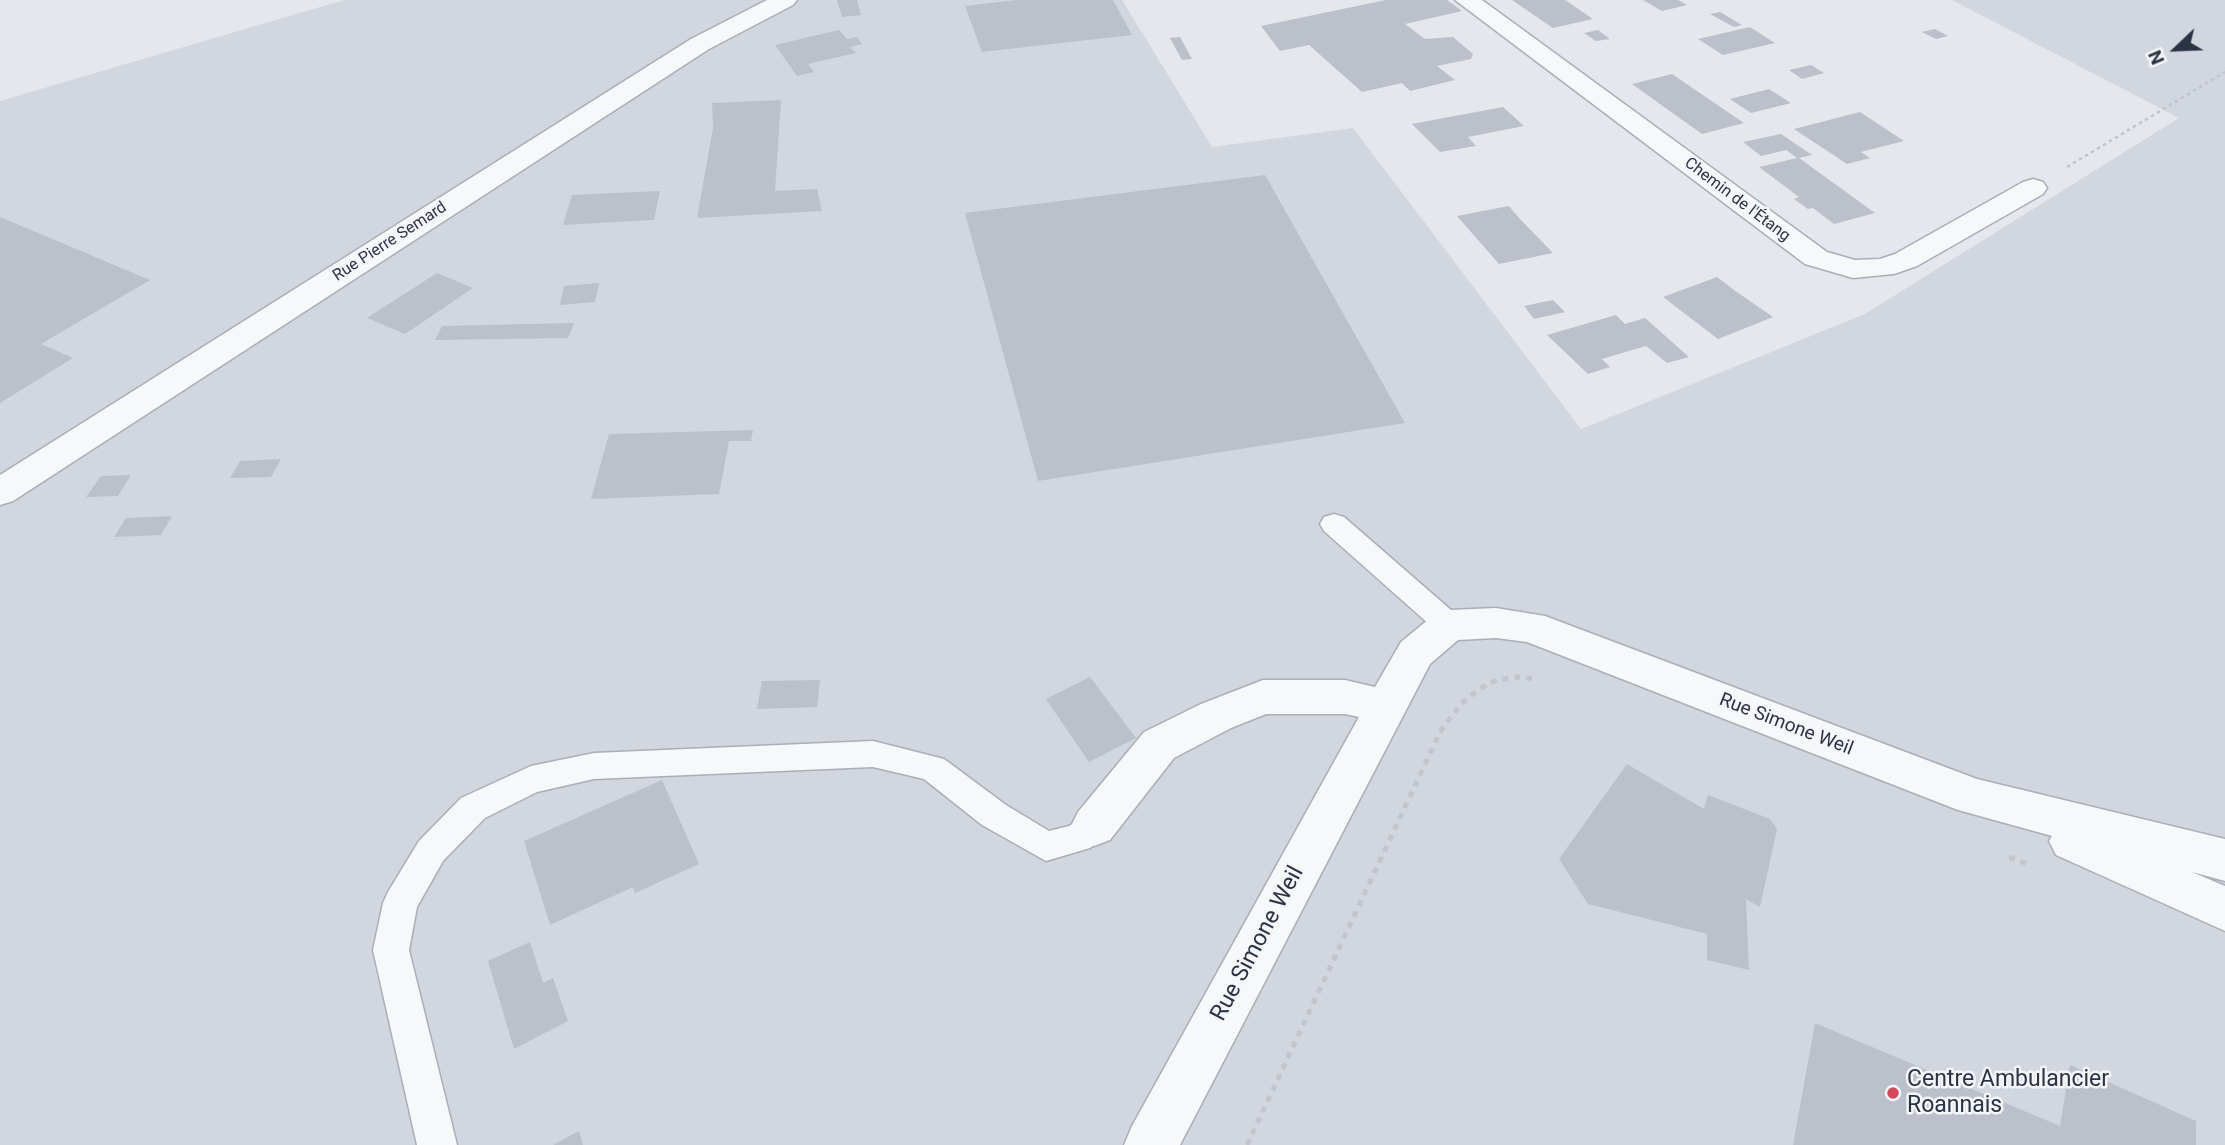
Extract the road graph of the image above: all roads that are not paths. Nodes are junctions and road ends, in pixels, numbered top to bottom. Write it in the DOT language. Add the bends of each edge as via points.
graph roads {
  1 [pos="785,0"];
  2 [pos="1467,0"];
  3 [pos="2032,188"];
  4 [pos="0,492"];
  5 [pos="1334,524"];
  6 [pos="1449,625"];
  7 [pos="1386,706"];
  8 [pos="1974,797"];
  9 [pos="1094,826"];
  10 [pos="2225,860"];
  11 [pos="2225,908"];
  12 [pos="437,1145"];
  13 [pos="1151,1145"];
  1 -- 4 [label="street, Rue Pierre Semard" via="700,44"];
  2 -- 3 [label="street, Chemin de l'Étang" via="1816,258 1853,269 1883,268 1906,260"];
  5 -- 6 [label="lane"];
  6 -- 7 [label="street, Rue Simone Weil" via="1415,653"];
  6 -- 8 [label="street, Rue Simone Weil" via="1496,622 1531,627"];
  7 -- 9 [label="street" via="1345,696 1263,697 1228,711 1159,745"];
  7 -- 13 [label="street, Rue Simone Weil"];
  8 -- 10 [label="street, Rue Simone Weil"];
  8 -- 11 [label="street"];
  9 -- 12 [label="lane" via="1078,838 1046,846 994,815 933,768 873,754 594,766 531,780 473,808 431,851 400,903 391,950"];
}
